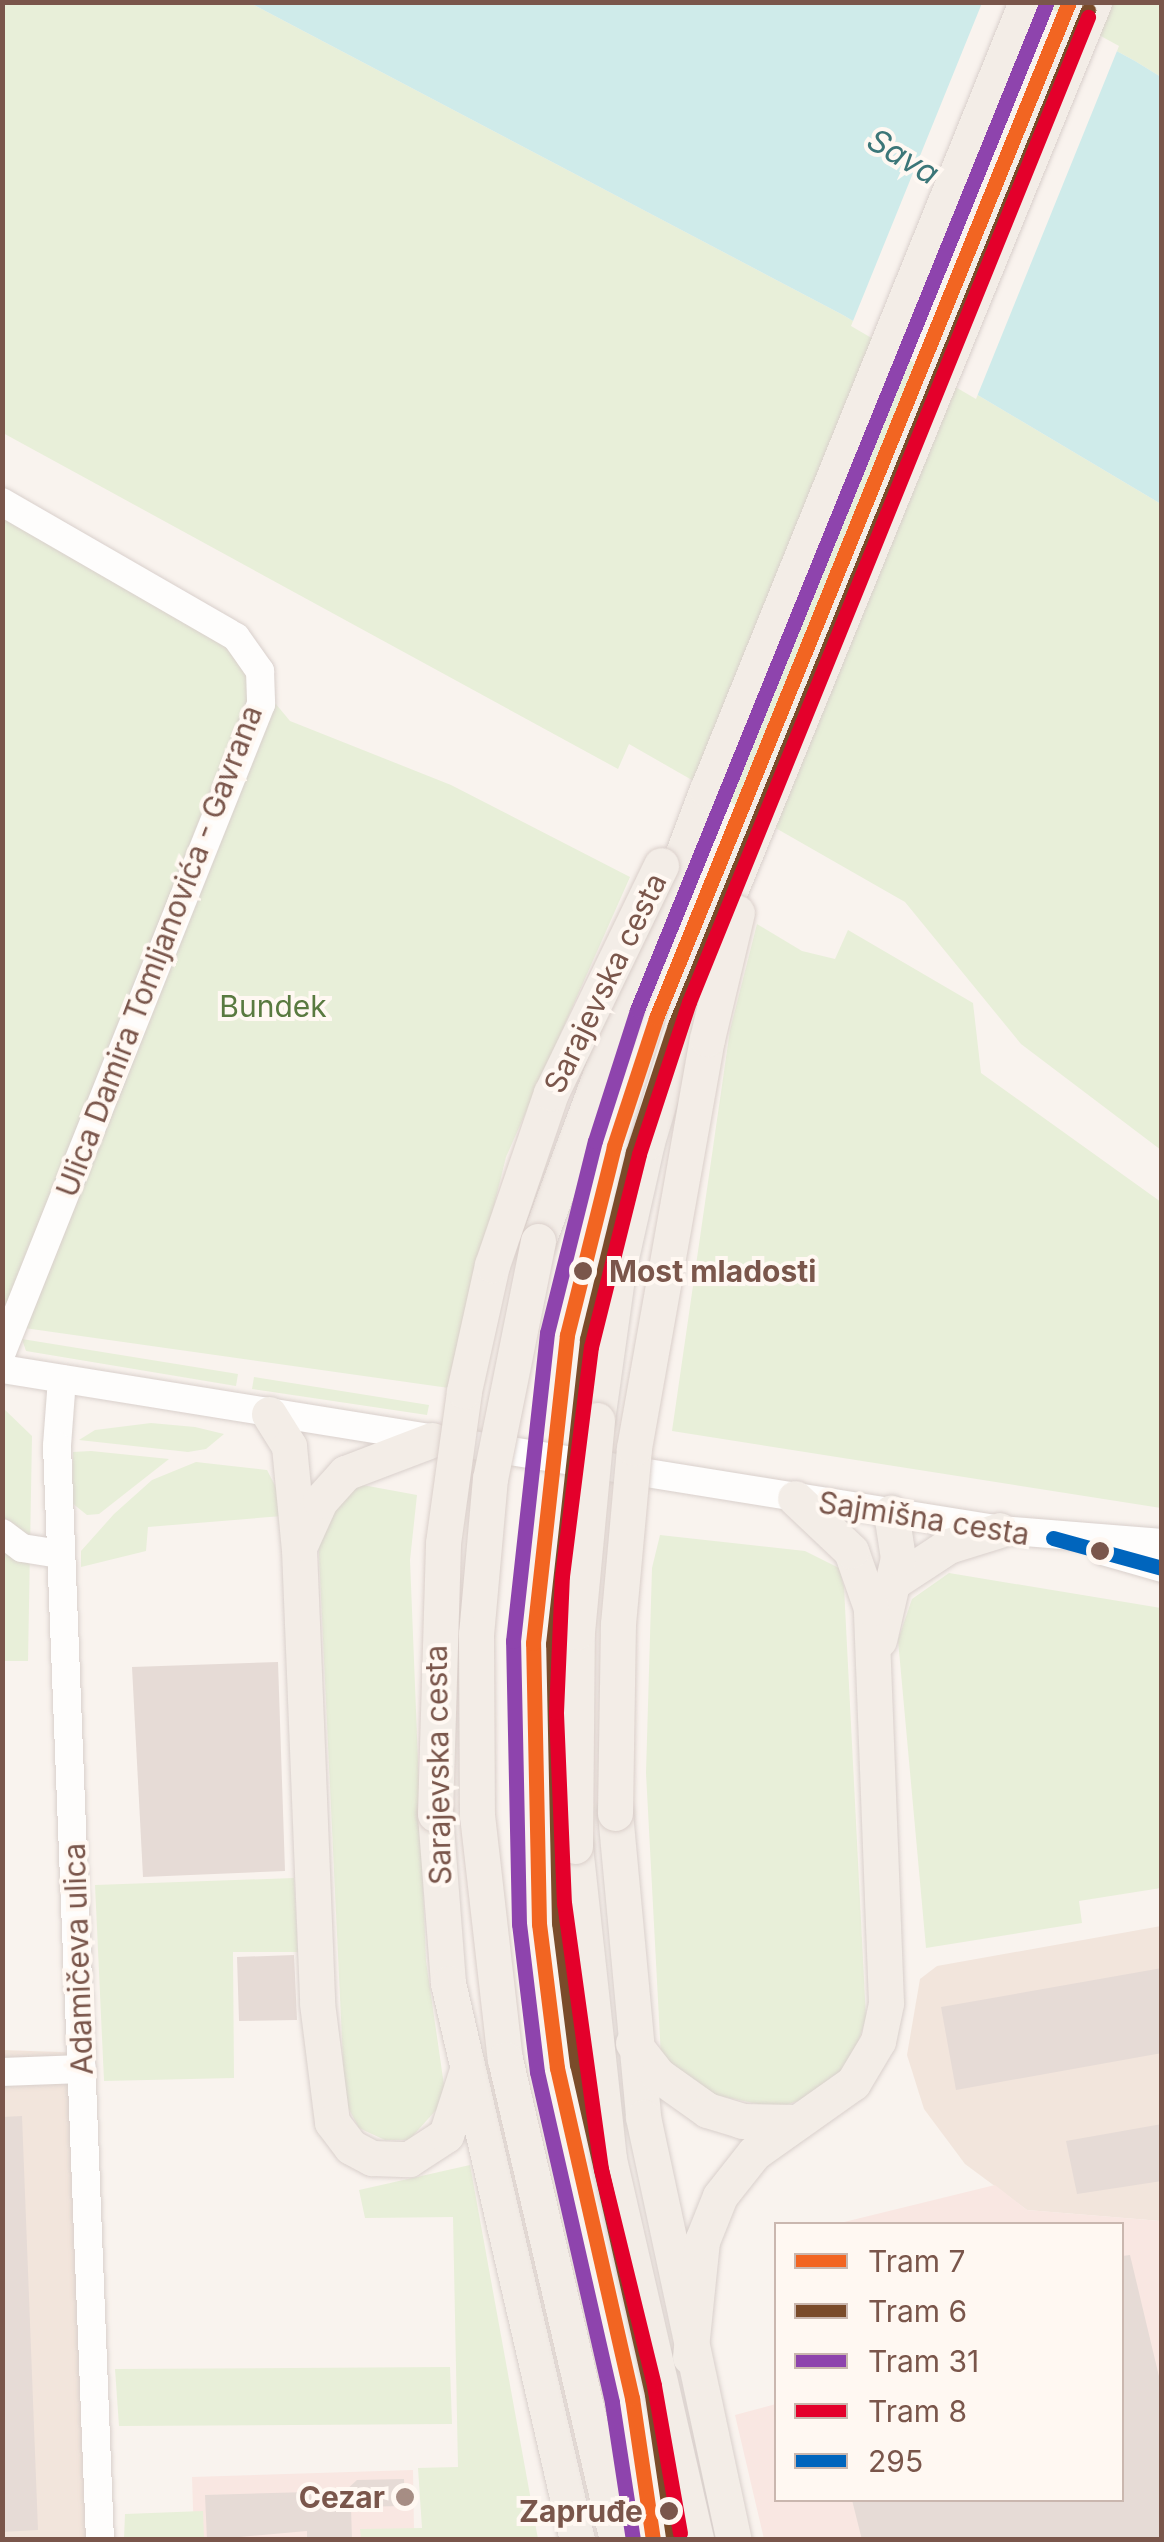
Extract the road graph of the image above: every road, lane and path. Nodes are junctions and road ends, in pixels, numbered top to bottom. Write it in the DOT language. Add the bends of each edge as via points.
graph roads {
  1 [pos="1026,2"];
  2 [pos="1094,2"];
  3 [pos="2,502"];
  4 [pos="670,870"];
  5 [pos="730,908"];
  6 [pos="2,1352"];
  7 [pos="2,1369"];
  8 [pos="62,1380"];
  9 [pos="269,1414"];
  10 [pos="432,1440"];
  11 [pos="795,1498"];
  12 [pos="891,1514"];
  13 [pos="1000,1530"];
  14 [pos="2,1533"];
  15 [pos="1053,1538"];
  16 [pos="1162,1543"];
  17 [pos="299,1549"];
  18 [pos="61,1554"];
  19 [pos="1162,1568"];
  20 [pos="880,1582"];
  21 [pos="633,2043"];
  22 [pos="82,2070"];
  23 [pos="2,2072"];
  24 [pos="466,2073"];
  25 [pos="798,2122"];
  26 [pos="690,2357"];
  27 [pos="100,2540"];
  28 [pos="577,2540"];
  29 [pos="618,2540"];
  30 [pos="696,2540"];
  31 [pos="734,2540"];
  1 -- 4 [label="main road, Sarajevska cesta"];
  2 -- 5 [label="main road"];
  3 -- 6 [label="street, Ulica Damira Tomljanovića - Gavrana" via="236,637 260,672 261,704"];
  4 -- 24 [label="main road, Sarajevska cesta, bridge" via="551,1092 492,1264 464,1391 442,1543 435,1814 448,1983"];
  4 -- 29 [label="main road, Sarajevska cesta, bridge" via="538,1241 502,1400 476,1634 477,1814 503,2043"];
  5 -- 21 [label="main road, bridge" via="634,1448 618,1624 615,1813"];
  5 -- 30 [label="main road, bridge" via="668,1064 618,1271 582,1560 574,1746 583,1961 608,2159"];
  7 -- 8 [label="street"];
  8 -- 9 [label="street"];
  8 -- 18 [label="street, Adamičeva ulica"];
  9 -- 10 [label="street"];
  9 -- 17 [label="main road" via="289,1446"];
  10 -- 11 [label="street"];
  10 -- 17 [label="main road" via="345,1473 320,1501"];
  11 -- 12 [label="street, Sajmišna cesta"];
  11 -- 20 [label="main road"];
  12 -- 13 [label="street, Sajmišna cesta"];
  12 -- 20 [label="main road" via="898,1541"];
  13 -- 15 [label="street, Sajmišna cesta"];
  13 -- 20 [label="main road" via="948,1546"];
  14 -- 18 [label="street" via="22,1548"];
  15 -- 16 [label="street, Sajmišna cesta"];
  15 -- 19 [label="street, Sajmišna cesta"];
  17 -- 24 [label="main road" via="318,2003 332,2122 351,2147 372,2158 409,2159 446,2135"];
  18 -- 22 [label="street, Adamičeva ulica"];
  20 -- 25 [label="main road" via="885,2013 878,2041 853,2083"];
  21 -- 25 [label="main road" via="668,2084 707,2110 742,2121"];
  21 -- 26 [label="main road"];
  22 -- 23 [label="street"];
  22 -- 27 [label="street, Adamičeva ulica"];
  24 -- 28 [label="main road, Sarajevska cesta"];
  25 -- 26 [label="main road" via="744,2164 709,2218"];
  26 -- 31 [label="main road"];
}
